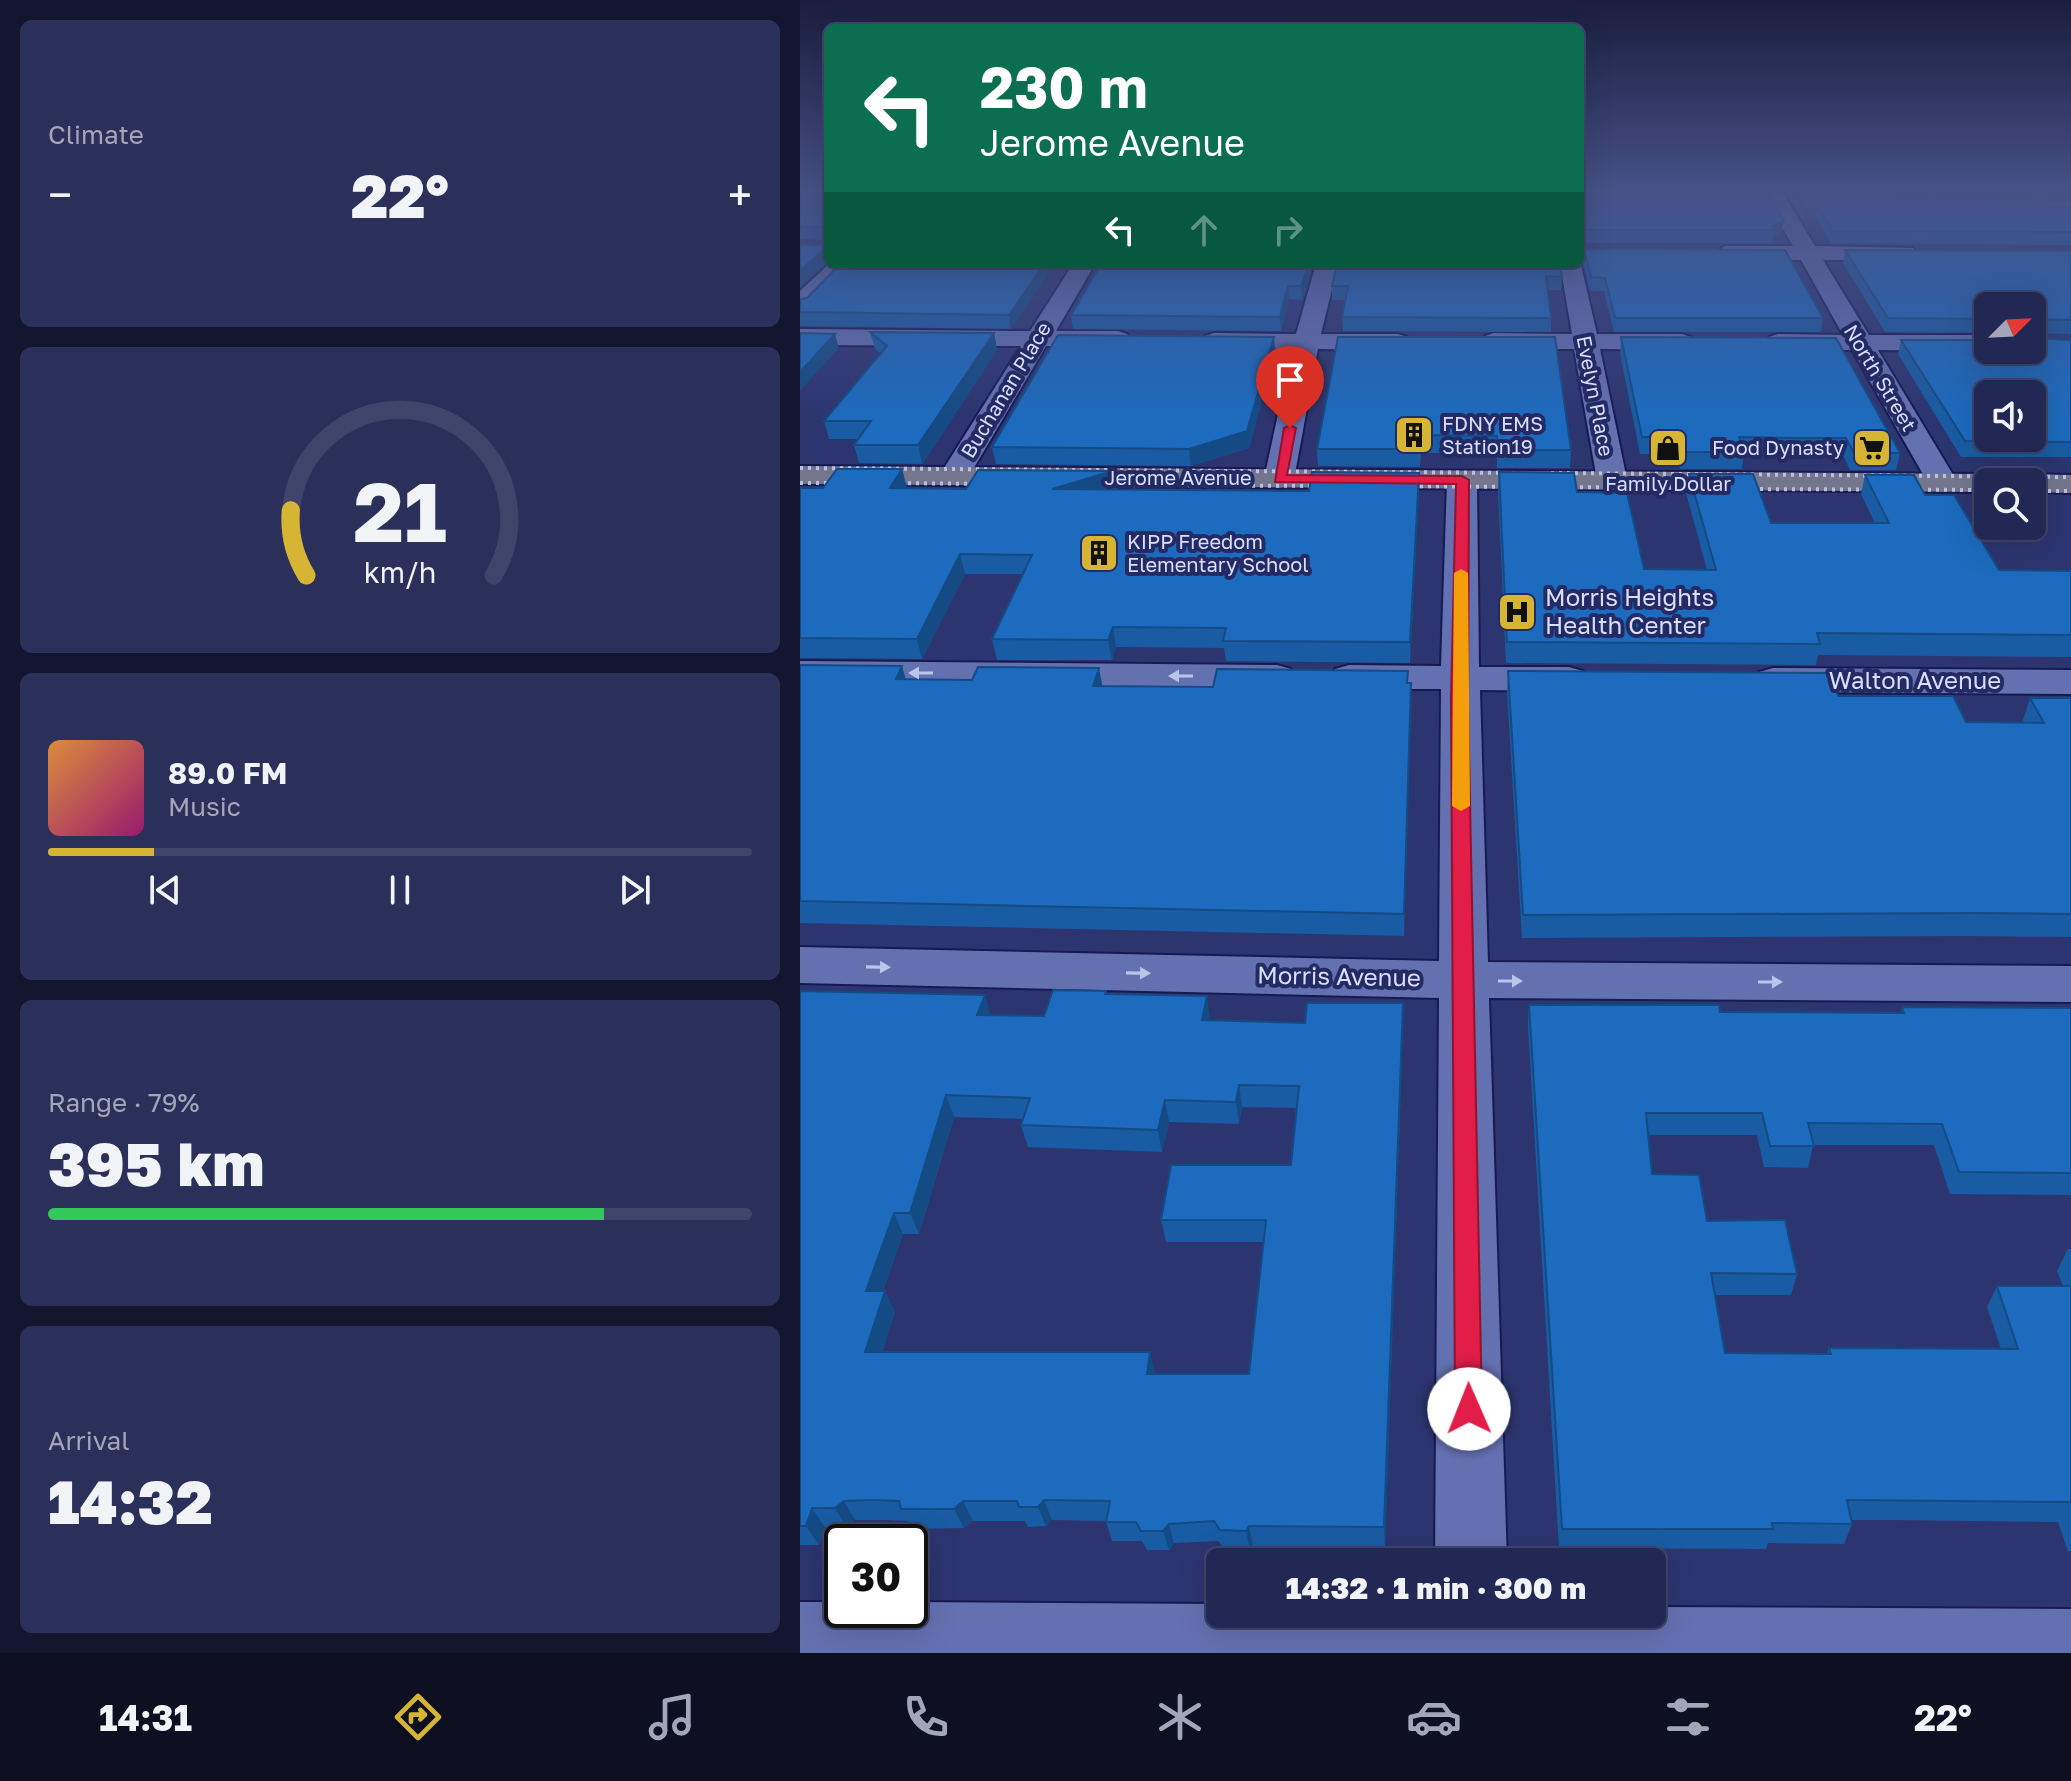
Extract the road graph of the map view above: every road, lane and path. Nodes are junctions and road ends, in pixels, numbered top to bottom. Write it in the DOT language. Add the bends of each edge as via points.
graph roads {
  1 [pos="1815,267"];
  2 [pos="838,268"];
  3 [pos="1081,268"];
  4 [pos="1326,268"];
  5 [pos="1572,268"];
  6 [pos="800,304"];
  7 [pos="800,337"];
  8 [pos="1037,338"];
  9 [pos="1142,340"];
  10 [pos="1189,340"];
  11 [pos="1584,341"];
  12 [pos="1306,342"];
  13 [pos="1430,342"];
  14 [pos="1461,342"];
  15 [pos="1705,342"];
  16 [pos="1752,342"];
  17 [pos="1859,343"];
  18 [pos="1974,343"];
  19 [pos="800,475"];
  20 [pos="954,476"];
  21 [pos="1279,479"];
  22 [pos="1462,480"];
  23 [pos="1612,480"];
  24 [pos="1943,483"];
  25 [pos="1974,483"];
  26 [pos="2046,483"];
  27 [pos="2071,484"];
  28 [pos="800,672"];
  29 [pos="1460,678"];
  30 [pos="1598,679"];
  31 [pos="1740,680"];
  32 [pos="2071,682"];
  33 [pos="800,965"];
  34 [pos="1464,980"];
  35 [pos="2071,984"];
  36 [pos="1471,1548"];
  37 [pos="1472,1637"];
  38 [pos="800,1639"];
  39 [pos="2071,1647"];
  1 -- 17 [label="street, North Street"];
  2 -- 6 [label="street"];
  3 -- 8 [label="street, Buchanan Place"];
  4 -- 12 [label="street"];
  5 -- 11 [label="street, Evelyn Place"];
  7 -- 8 [label="street"];
  8 -- 9 [label="street"];
  8 -- 20 [label="street, Buchanan Place"];
  10 -- 12 [label="street"];
  11 -- 14 [label="street"];
  11 -- 15 [label="street"];
  11 -- 23 [label="street, Evelyn Place"];
  12 -- 13 [label="street"];
  12 -- 21 [label="street"];
  16 -- 17 [label="street"];
  17 -- 18 [label="street"];
  17 -- 24 [label="street, North Street"];
  19 -- 20 [label="main road, Jerome Avenue"];
  20 -- 21 [label="main road, Jerome Avenue"];
  21 -- 22 [label="main road, Jerome Avenue"];
  22 -- 23 [label="main road, Jerome Avenue"];
  22 -- 29 [label="street"];
  23 -- 24 [label="main road, Jerome Avenue"];
  24 -- 25 [label="main road, Jerome Avenue"];
  26 -- 27 [label="main road"];
  29 -- 28 [label="street, one-way"];
  29 -- 30 [label="street"];
  29 -- 34 [label="street"];
  31 -- 32 [label="street, Walton Avenue"];
  33 -- 34 [label="street, Morris Avenue, one-way"];
  34 -- 35 [label="street, Morris Avenue, one-way"];
  34 -- 36 [label="street"];
  37 -- 38 [label="street"];
  37 -- 39 [label="street"];
}
